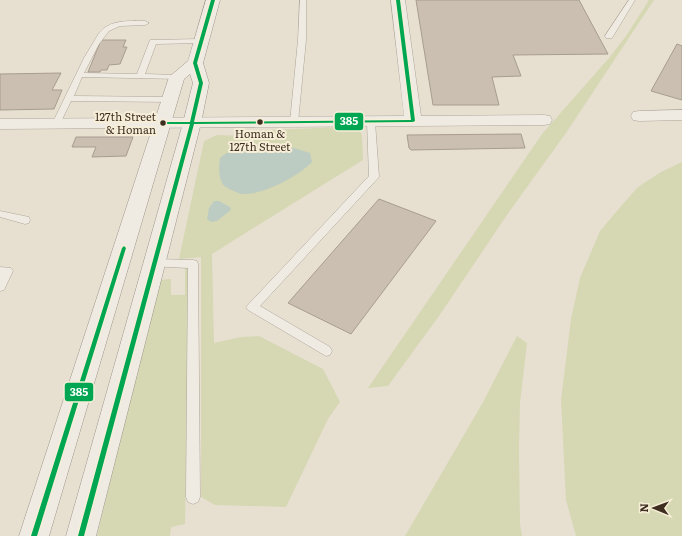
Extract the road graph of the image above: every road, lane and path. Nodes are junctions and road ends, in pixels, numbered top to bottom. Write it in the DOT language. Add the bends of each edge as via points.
graph roads {
  1 [pos="213,0"];
  2 [pos="303,0"];
  3 [pos="398,0"];
  4 [pos="632,0"];
  5 [pos="145,23"];
  6 [pos="609,36"];
  7 [pos="201,41"];
  8 [pos="195,63"];
  9 [pos="80,75"];
  10 [pos="140,76"];
  11 [pos="177,77"];
  12 [pos="69,98"];
  13 [pos="170,100"];
  14 [pos="682,115"];
  15 [pos="638,116"];
  16 [pos="544,120"];
  17 [pos="413,121"];
  18 [pos="294,122"];
  19 [pos="371,122"];
  20 [pos="163,123"];
  21 [pos="192,123"];
  22 [pos="0,124"];
  23 [pos="56,124"];
  24 [pos="0,214"];
  25 [pos="26,220"];
  26 [pos="154,263"];
  27 [pos="0,271"];
  28 [pos="0,287"];
  29 [pos="326,351"];
  30 [pos="192,497"];
  31 [pos="34,536"];
  32 [pos="81,536"];
  1 -- 7 [label="main road"];
  2 -- 18 [label="lane"];
  3 -- 17 [label="street"];
  4 -- 6 [label="lane"];
  5 -- 9 [label="lane" via="122,23 104,30"];
  7 -- 8 [label="main road"];
  7 -- 10 [label="lane" via="153,42"];
  8 -- 11 [label="main road"];
  8 -- 21 [label="main road" via="201,83"];
  9 -- 10 [label="lane"];
  9 -- 12 [label="lane"];
  10 -- 11 [label="lane"];
  11 -- 13 [label="main road"];
  12 -- 13 [label="lane"];
  12 -- 23 [label="lane"];
  13 -- 20 [label="main road"];
  14 -- 15 [label="street"];
  16 -- 17 [label="street"];
  17 -- 19 [label="street"];
  18 -- 19 [label="street"];
  18 -- 21 [label="street"];
  19 -- 29 [label="lane" via="374,177 252,306"];
  20 -- 21 [label="street"];
  20 -- 23 [label="street"];
  20 -- 31 [label="main road"];
  21 -- 26 [label="main road"];
  22 -- 23 [label="street"];
  24 -- 25 [label="lane"];
  26 -- 30 [label="lane" via="193,264"];
  26 -- 32 [label="main road"];
  27 -- 28 [label="lane" via="7,271"];
}
